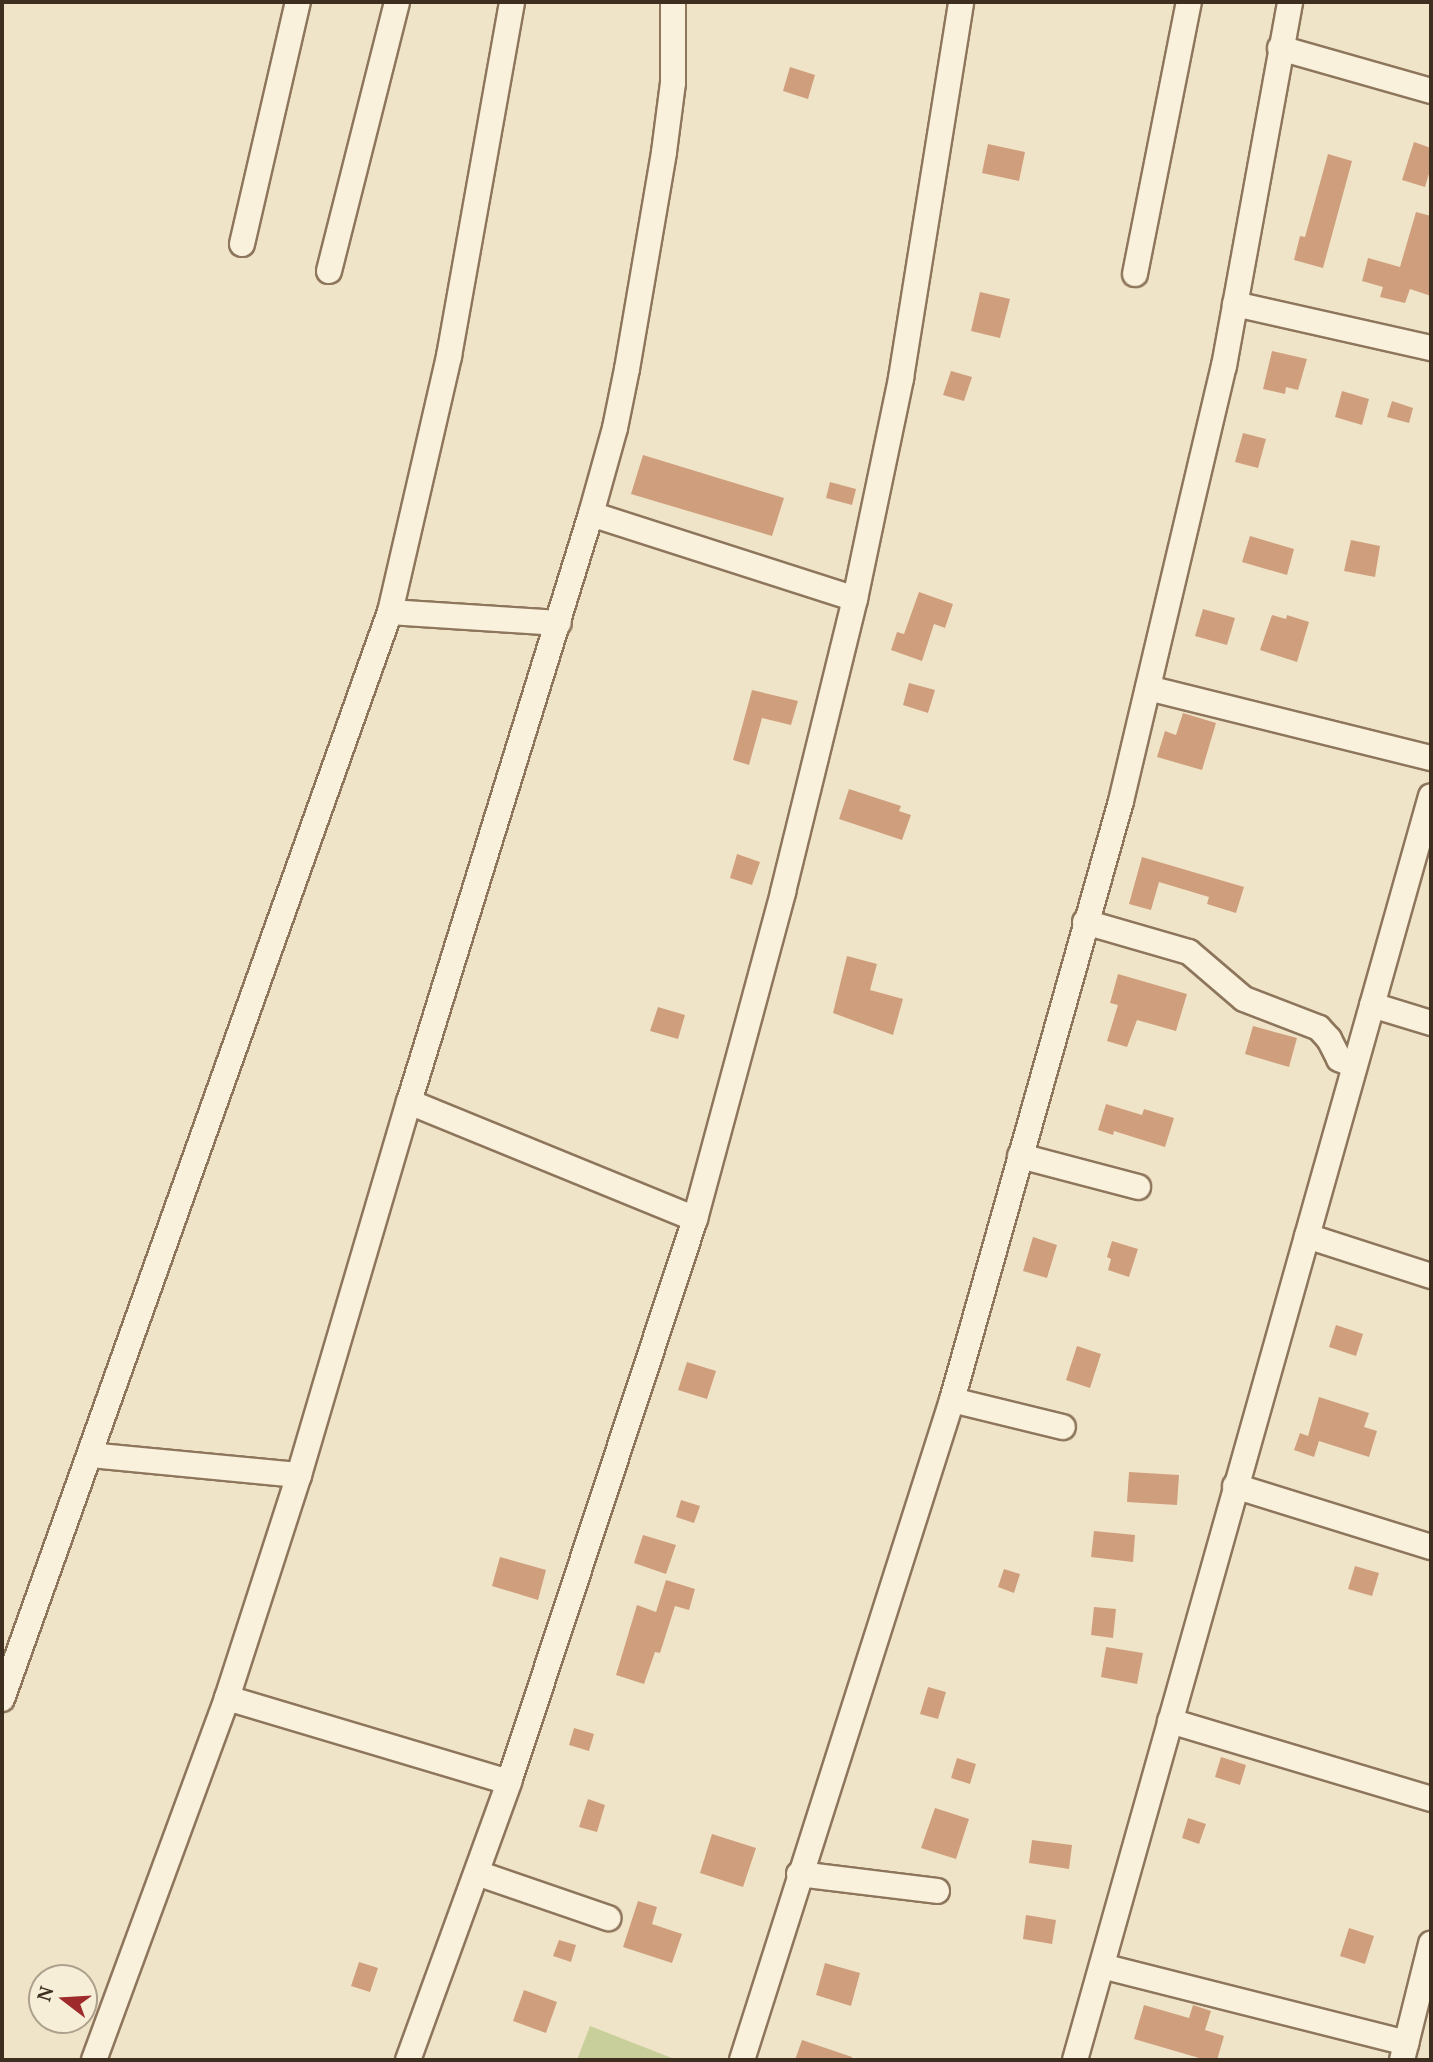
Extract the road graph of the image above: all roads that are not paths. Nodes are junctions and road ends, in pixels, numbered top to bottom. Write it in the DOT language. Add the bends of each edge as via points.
graph roads {
  1 [pos="298,2"];
  2 [pos="397,2"];
  3 [pos="512,2"];
  4 [pos="673,2"];
  5 [pos="961,2"];
  6 [pos="1189,2"];
  7 [pos="1290,2"];
  8 [pos="1280,48"];
  9 [pos="1431,91"];
  10 [pos="242,244"];
  11 [pos="329,271"];
  12 [pos="1135,274"];
  13 [pos="1235,304"];
  14 [pos="1431,348"];
  15 [pos="591,514"];
  16 [pos="855,599"];
  17 [pos="390,612"];
  18 [pos="559,623"];
  19 [pos="1148,688"];
  20 [pos="1431,758"];
  21 [pos="1431,796"];
  22 [pos="1085,922"];
  23 [pos="1371,1005"];
  24 [pos="1431,1023"];
  25 [pos="1354,1065"];
  26 [pos="409,1102"];
  27 [pos="1020,1156"];
  28 [pos="1138,1187"];
  29 [pos="695,1219"];
  30 [pos="1307,1236"];
  31 [pos="1431,1276"];
  32 [pos="952,1399"];
  33 [pos="1063,1427"];
  34 [pos="90,1455"];
  35 [pos="299,1475"];
  36 [pos="1235,1486"];
  37 [pos="1431,1547"];
  38 [pos="227,1698"];
  39 [pos="2,1699"];
  40 [pos="1170,1721"];
  41 [pos="509,1782"];
  42 [pos="1431,1800"];
  43 [pos="477,1872"];
  44 [pos="799,1874"];
  45 [pos="937,1891"];
  46 [pos="608,1917"];
  47 [pos="1431,1944"];
  48 [pos="1102,1966"];
  49 [pos="1404,2052"];
  50 [pos="94,2060"];
  51 [pos="408,2060"];
  52 [pos="743,2060"];
  53 [pos="1075,2060"];
  1 -- 10 [label="street"];
  2 -- 11 [label="street"];
  3 -- 17 [label="street" via="449,356"];
  4 -- 15 [label="street" via="673,83 664,152 622,393"];
  5 -- 16 [label="street" via="901,378"];
  6 -- 12 [label="street"];
  7 -- 8 [label="street"];
  8 -- 9 [label="street"];
  8 -- 13 [label="street"];
  13 -- 14 [label="street"];
  13 -- 19 [label="street"];
  15 -- 16 [label="street"];
  15 -- 18 [label="street"];
  16 -- 29 [label="street"];
  17 -- 18 [label="street"];
  17 -- 34 [label="street"];
  18 -- 26 [label="street"];
  19 -- 20 [label="street"];
  19 -- 22 [label="street"];
  21 -- 23 [label="street"];
  22 -- 25 [label="street" via="1189,952 1244,999 1319,1028 1339,1059"];
  22 -- 27 [label="street"];
  23 -- 24 [label="street"];
  23 -- 25 [label="street"];
  25 -- 30 [label="street"];
  26 -- 29 [label="street"];
  26 -- 35 [label="street"];
  27 -- 28 [label="street"];
  27 -- 32 [label="street"];
  29 -- 41 [label="street"];
  30 -- 31 [label="street"];
  30 -- 36 [label="street"];
  32 -- 33 [label="street"];
  32 -- 44 [label="street"];
  34 -- 35 [label="street"];
  34 -- 39 [label="street"];
  35 -- 38 [label="street"];
  36 -- 37 [label="street"];
  36 -- 40 [label="street"];
  38 -- 41 [label="street"];
  38 -- 50 [label="street"];
  40 -- 42 [label="street"];
  40 -- 48 [label="street"];
  41 -- 43 [label="street"];
  43 -- 46 [label="street"];
  43 -- 51 [label="street"];
  44 -- 45 [label="street"];
  44 -- 52 [label="street"];
  47 -- 49 [label="street"];
  48 -- 49 [label="street"];
  48 -- 53 [label="street"];
}
